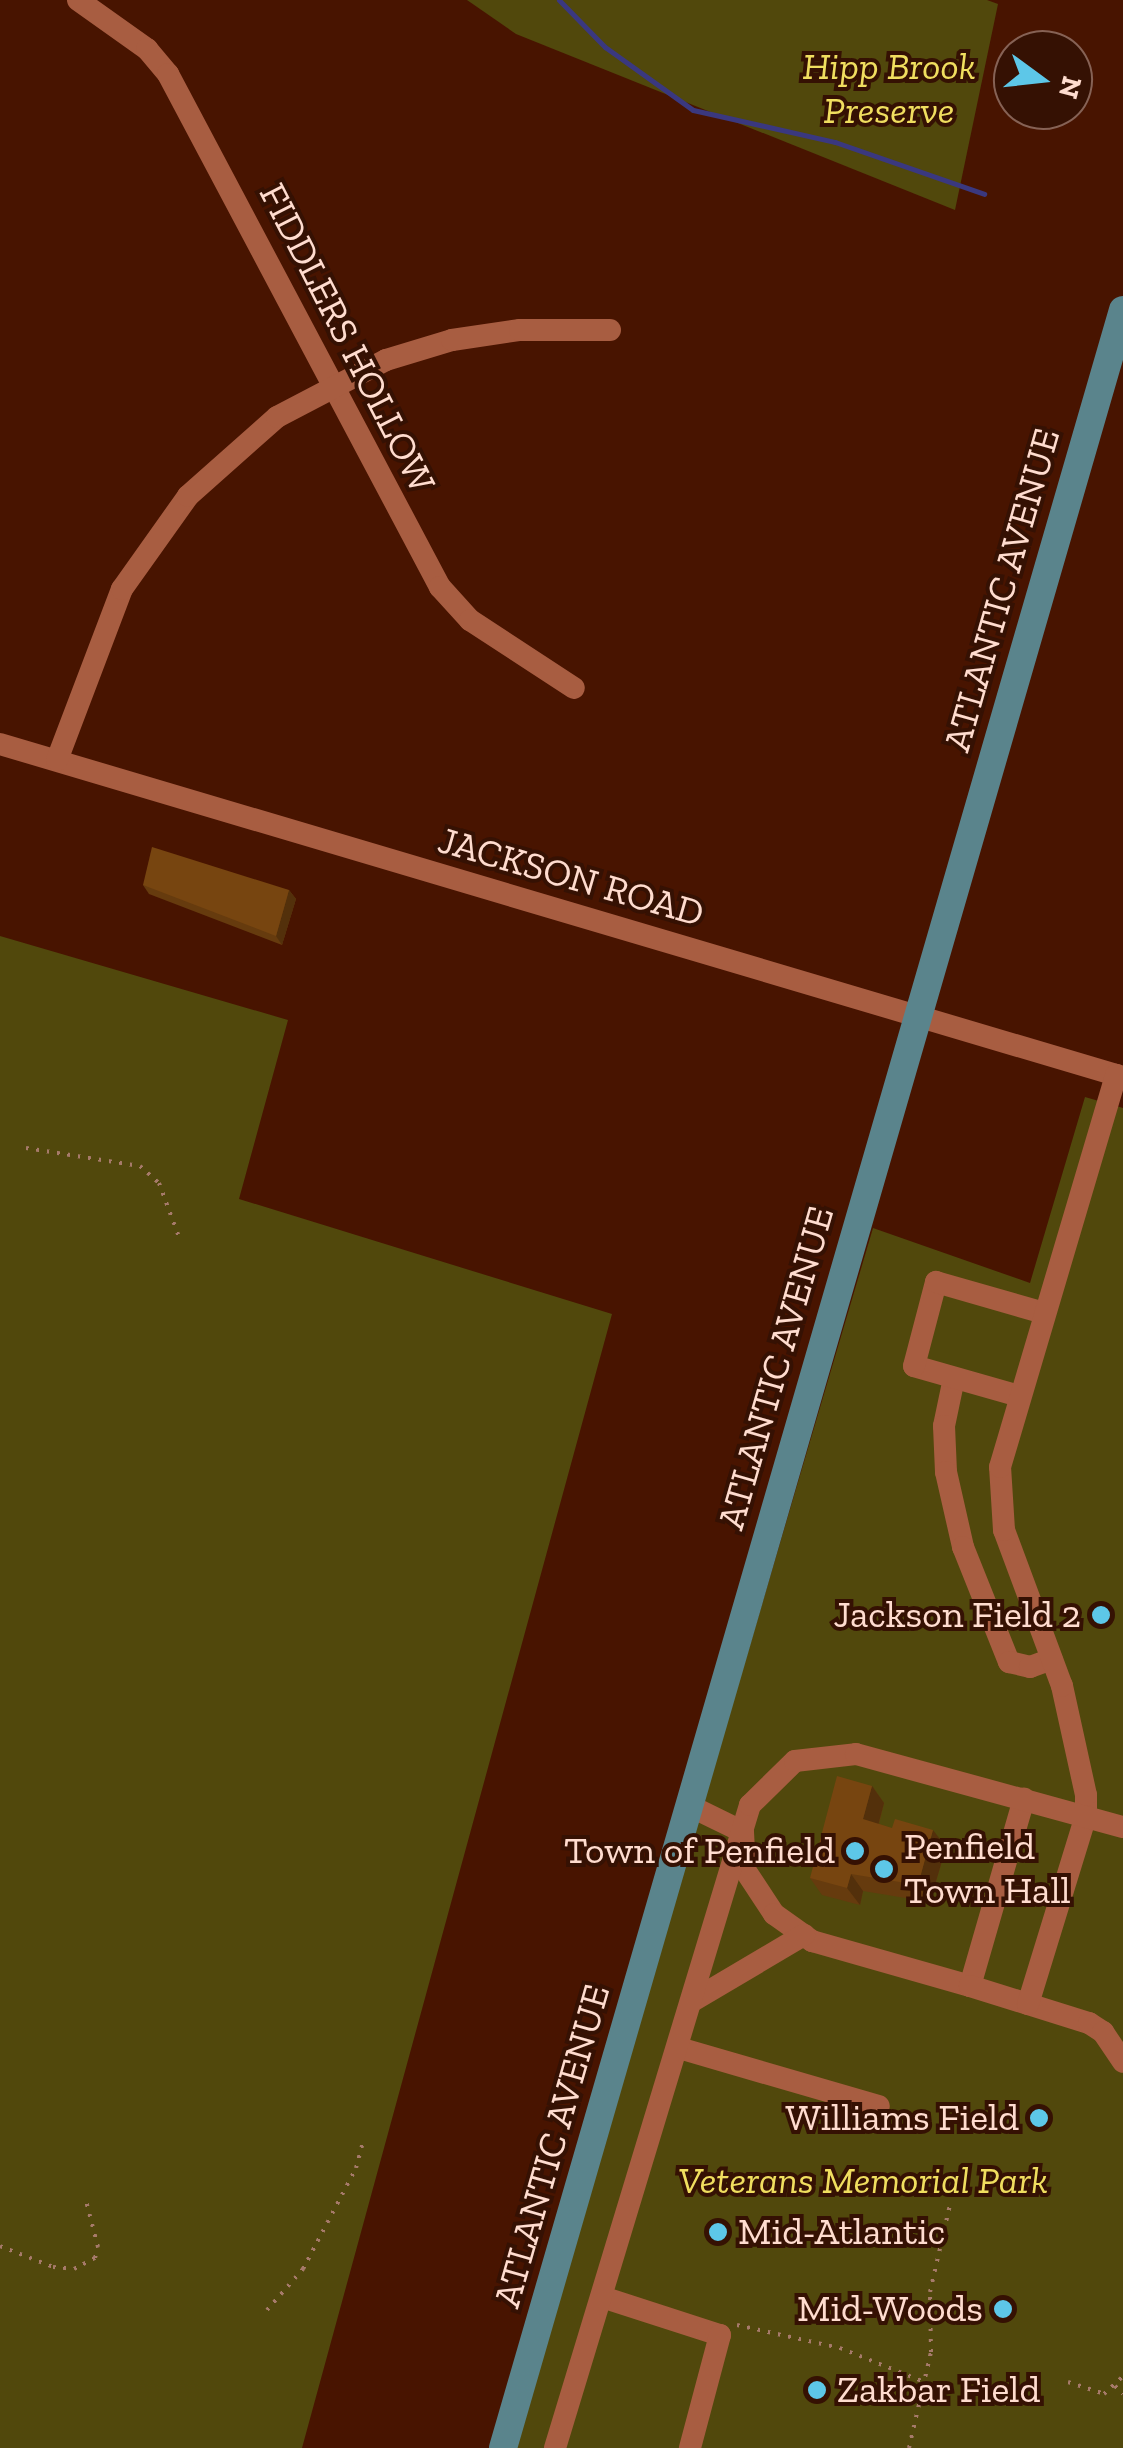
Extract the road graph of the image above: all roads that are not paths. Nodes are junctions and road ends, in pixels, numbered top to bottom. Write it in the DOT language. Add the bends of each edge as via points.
graph roads {
  1 [pos="78,0"];
  2 [pos="1123,310"];
  3 [pos="610,330"];
  4 [pos="331,386"];
  5 [pos="574,688"];
  6 [pos="0,744"];
  7 [pos="57,760"];
  8 [pos="917,1014"];
  9 [pos="1119,1076"];
  10 [pos="1044,1313"];
  11 [pos="954,1378"];
  12 [pos="1019,1396"];
  13 [pos="1052,1659"];
  14 [pos="1024,1799"];
  15 [pos="700,1809"];
  16 [pos="1086,1815"];
  17 [pos="745,1823"];
  18 [pos="1123,1827"];
  19 [pos="804,1935"];
  20 [pos="970,1986"];
  21 [pos="694,2000"];
  22 [pos="1028,2004"];
  23 [pos="679,2048"];
  24 [pos="1123,2062"];
  25 [pos="879,2106"];
  26 [pos="602,2297"];
  27 [pos="503,2448"];
  28 [pos="554,2448"];
  29 [pos="690,2448"];
  1 -- 4 [label="street, FIDDLERS HOLLOW" via="147,49 168,74"];
  2 -- 8 [label="main road, ATLANTIC AVENUE"];
  3 -- 4 [label="street" via="520,330 452,340"];
  4 -- 5 [label="street, FIDDLERS HOLLOW" via="440,587 470,620"];
  4 -- 7 [label="street" via="277,417 223,462 156,539 96,646"];
  6 -- 7 [label="street, JACKSON ROAD"];
  7 -- 8 [label="street, JACKSON ROAD"];
  8 -- 9 [label="street, JACKSON ROAD"];
  8 -- 15 [label="main road, ATLANTIC AVENUE"];
  9 -- 10 [label="street"];
  10 -- 11 [label="street" via="936,1282 914,1366"];
  10 -- 12 [label="street"];
  11 -- 12 [label="street"];
  11 -- 13 [label="street" via="945,1457 962,1547 1009,1662 1020,1667"];
  12 -- 13 [label="street" via="999,1498 1020,1581"];
  13 -- 16 [label="street" via="1084,1767"];
  14 -- 16 [label="street"];
  14 -- 17 [label="street" via="856,1754 795,1762"];
  14 -- 20 [label="street"];
  15 -- 17 [label="street"];
  15 -- 27 [label="main road, ATLANTIC AVENUE"];
  16 -- 18 [label="street"];
  16 -- 22 [label="street"];
  17 -- 19 [label="street" via="744,1870 774,1914"];
  17 -- 21 [label="street"];
  19 -- 20 [label="street"];
  19 -- 21 [label="street"];
  20 -- 22 [label="street"];
  21 -- 23 [label="street"];
  22 -- 24 [label="street" via="1103,2032"];
  23 -- 25 [label="street"];
  23 -- 26 [label="street"];
  26 -- 28 [label="street"];
  26 -- 29 [label="street" via="720,2335"];
}
